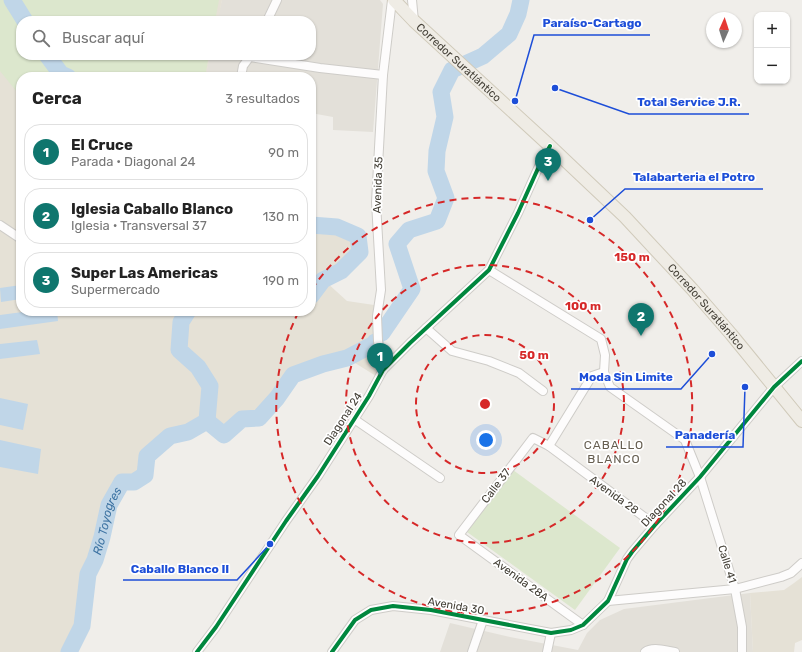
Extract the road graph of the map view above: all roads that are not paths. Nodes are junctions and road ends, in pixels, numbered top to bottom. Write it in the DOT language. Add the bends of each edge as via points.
graph roads {
  1 [pos="277,0"];
  2 [pos="393,0"];
  3 [pos="412,0"];
  4 [pos="269,16"];
  5 [pos="414,21"];
  6 [pos="247,60"];
  7 [pos="273,60"];
  8 [pos="242,72"];
  9 [pos="383,75"];
  10 [pos="550,146"];
  11 [pos="0,225"];
  12 [pos="16,236"];
  13 [pos="489,270"];
  14 [pos="426,328"];
  15 [pos="802,361"];
  16 [pos="384,370"];
  17 [pos="604,372"];
  18 [pos="774,387"];
  19 [pos="543,391"];
  20 [pos="354,419"];
  21 [pos="802,421"];
  22 [pos="533,438"];
  23 [pos="549,446"];
  24 [pos="440,478"];
  25 [pos="700,478"];
  26 [pos="655,525"];
  27 [pos="459,535"];
  28 [pos="802,563"];
  29 [pos="735,589"];
  30 [pos="608,601"];
  31 [pos="483,620"];
  32 [pos="583,625"];
  33 [pos="571,630"];
  34 [pos="550,633"];
  35 [pos="647,650"];
  36 [pos="197,652"];
  37 [pos="332,652"];
  38 [pos="472,652"];
  39 [pos="547,652"];
  40 [pos="676,652"];
  41 [pos="742,652"];
  1 -- 4 [label="street"];
  2 -- 5 [label="main road, Corredor Suratlántico"];
  2 -- 9 [label="street, Avenida 35"];
  3 -- 5 [label="street"];
  5 -- 10 [label="main road, Corredor Suratlántico"];
  6 -- 8 [label="street"];
  7 -- 9 [label="street"];
  9 -- 16 [label="street, Avenida 35" via="376,202 381,290 377,316 378,341"];
  10 -- 13 [label="street, Diagonal 24"];
  10 -- 18 [label="main road, Corredor Suratlántico" via="625,217 692,289"];
  11 -- 12 [label="street"];
  13 -- 14 [label="street, Diagonal 24"];
  13 -- 17 [label="street" via="601,339 605,355"];
  14 -- 16 [label="street, Diagonal 24"];
  14 -- 19 [label="street" via="452,351 489,361 519,373"];
  15 -- 18 [label="street, Diagonal 28"];
  16 -- 20 [label="street, Diagonal 24"];
  17 -- 23 [label="street" via="592,376"];
  17 -- 25 [label="street, Calle 41" via="610,387 685,440"];
  18 -- 21 [label="main road, Corredor Suratlántico"];
  18 -- 25 [label="street, Diagonal 28"];
  20 -- 24 [label="street"];
  20 -- 36 [label="street, Diagonal 24"];
  22 -- 23 [label="street, Avenida 28"];
  22 -- 27 [label="street, Calle 37"];
  23 -- 26 [label="street, Avenida 28"];
  25 -- 26 [label="street, Diagonal 28"];
  25 -- 29 [label="street, Calle 41"];
  26 -- 30 [label="street, Diagonal 28" via="627,559"];
  27 -- 32 [label="street, Avenida 28A"];
  28 -- 29 [label="street" via="791,573 781,577"];
  29 -- 30 [label="street"];
  29 -- 41 [label="street, Calle 41" via="742,627"];
  30 -- 32 [label="street, Diagonal 28"];
  31 -- 34 [label="street, Avenida 30"];
  31 -- 37 [label="street, Avenida 30" via="416,608 393,606 371,610 355,620"];
  31 -- 38 [label="street"];
  32 -- 33 [label="street, Diagonal 28"];
  33 -- 34 [label="street, Avenida 30"];
  34 -- 39 [label="street"];
  35 -- 40 [label="street"];
}
